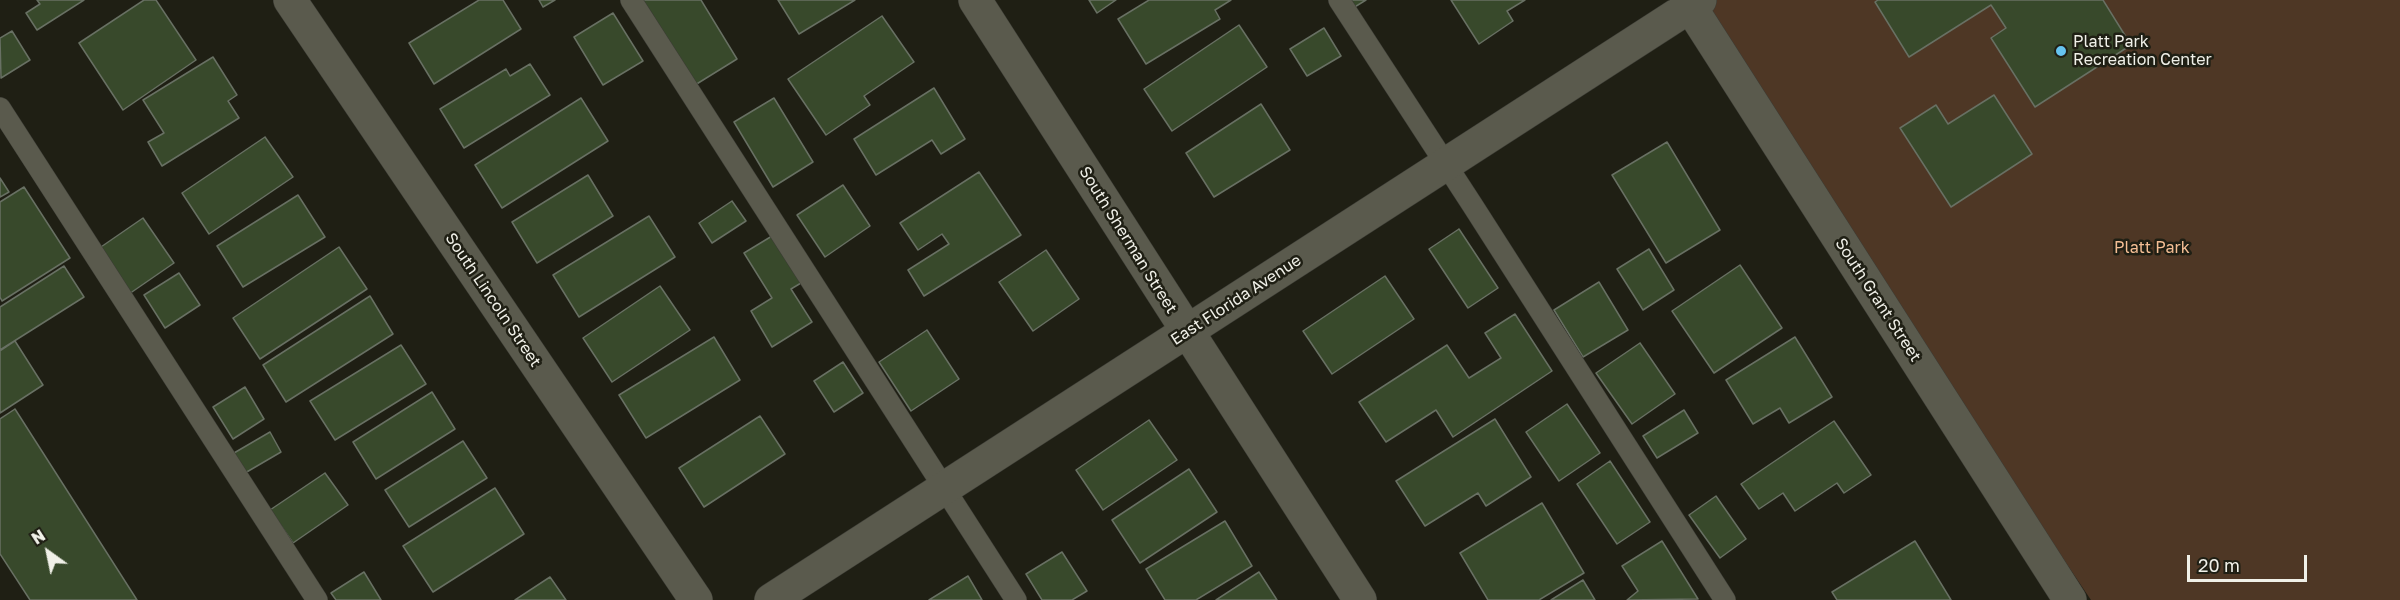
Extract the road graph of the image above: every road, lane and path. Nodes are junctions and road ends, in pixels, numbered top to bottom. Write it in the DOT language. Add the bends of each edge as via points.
graph roads {
  1 [pos="290,0"];
  2 [pos="631,0"];
  3 [pos="975,0"];
  4 [pos="1339,0"];
  5 [pos="1692,2"];
  6 [pos="0,108"];
  7 [pos="1446,164"];
  8 [pos="1186,332"];
  9 [pos="945,488"];
  10 [pos="317,600"];
  11 [pos="696,600"];
  12 [pos="771,600"];
  13 [pos="1016,600"];
  14 [pos="1360,600"];
  15 [pos="1725,600"];
  16 [pos="2070,600"];
  1 -- 11 [label="street, South Lincoln Street"];
  2 -- 9 [label="lane"];
  3 -- 8 [label="street, South Sherman Street"];
  4 -- 7 [label="lane"];
  5 -- 7 [label="street, East Florida Avenue"];
  5 -- 16 [label="street, South Grant Street"];
  6 -- 10 [label="lane"];
  7 -- 8 [label="street, East Florida Avenue"];
  7 -- 15 [label="lane"];
  8 -- 9 [label="street, East Florida Avenue"];
  8 -- 14 [label="street, South Sherman Street"];
  9 -- 12 [label="street, East Florida Avenue"];
  9 -- 13 [label="lane"];
}
